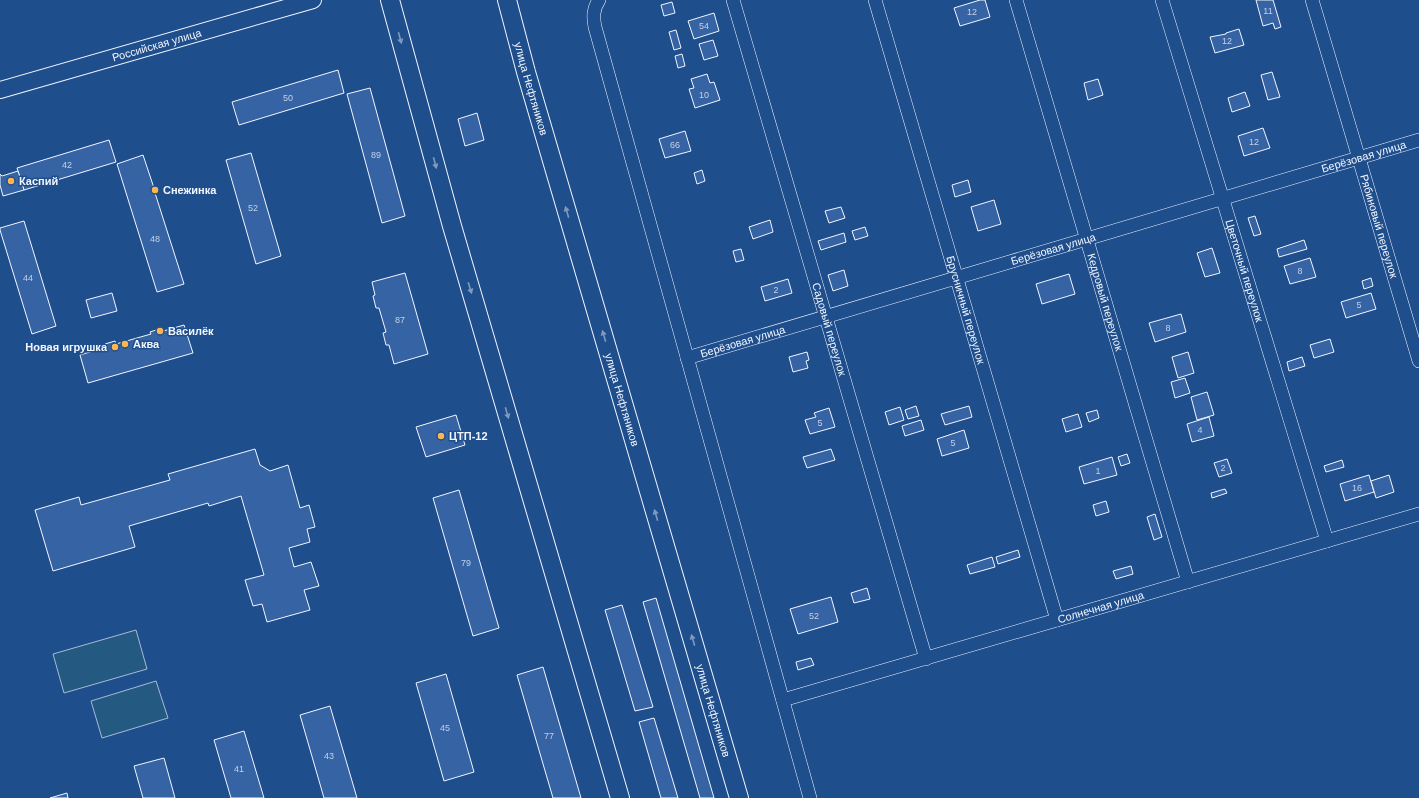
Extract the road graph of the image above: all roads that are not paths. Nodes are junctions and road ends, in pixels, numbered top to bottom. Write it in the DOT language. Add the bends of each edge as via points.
graph roads {
  1 [pos="313,0"];
  2 [pos="390,0"];
  3 [pos="507,0"];
  4 [pos="599,0"];
  5 [pos="733,0"];
  6 [pos="875,0"];
  7 [pos="1016,0"];
  8 [pos="1162,0"];
  9 [pos="1312,0"];
  10 [pos="0,90"];
  11 [pos="1419,140"];
  12 [pos="1359,158"];
  13 [pos="1223,199"];
  14 [pos="1087,239"];
  15 [pos="957,278"];
  16 [pos="826,317"];
  17 [pos="687,358"];
  18 [pos="1419,361"];
  19 [pos="1419,514"];
  20 [pos="1326,542"];
  21 [pos="1188,582"];
  22 [pos="1057,620"];
  23 [pos="926,659"];
  24 [pos="783,700"];
  25 [pos="620,798"];
  26 [pos="739,798"];
  27 [pos="810,798"];
  1 -- 10 [label="street, Российская улица"];
  2 -- 25 [label="main road, one-way" via="452,226"];
  26 -- 3 [label="main road, улица Нефтяников, one-way" via="528,80"];
  4 -- 17 [label="street" via="594,7 595,27"];
  5 -- 16 [label="street, Садовый переулок"];
  6 -- 15 [label="street, Брусничный переулок"];
  7 -- 14 [label="street, Кедровый переулок"];
  8 -- 13 [label="street, Цветочный переулок"];
  9 -- 12 [label="street, Рябиновый переулок"];
  11 -- 12 [label="street, Берёзовая улица"];
  12 -- 13 [label="street, Берёзовая улица"];
  12 -- 18 [label="street, Рябиновый переулок"];
  13 -- 14 [label="street, Берёзовая улица"];
  13 -- 20 [label="street, Цветочный переулок"];
  14 -- 15 [label="street, Берёзовая улица"];
  14 -- 21 [label="street, Кедровый переулок"];
  15 -- 16 [label="street, Берёзовая улица"];
  15 -- 22 [label="street, Брусничный переулок"];
  16 -- 17 [label="street, Берёзовая улица"];
  16 -- 23 [label="street, Садовый переулок"];
  17 -- 24 [label="street"];
  19 -- 20 [label="street, Солнечная улица"];
  20 -- 21 [label="street, Солнечная улица"];
  21 -- 22 [label="street, Солнечная улица"];
  22 -- 23 [label="street, Солнечная улица"];
  23 -- 24 [label="street, Солнечная улица"];
  24 -- 27 [label="street"];
}
